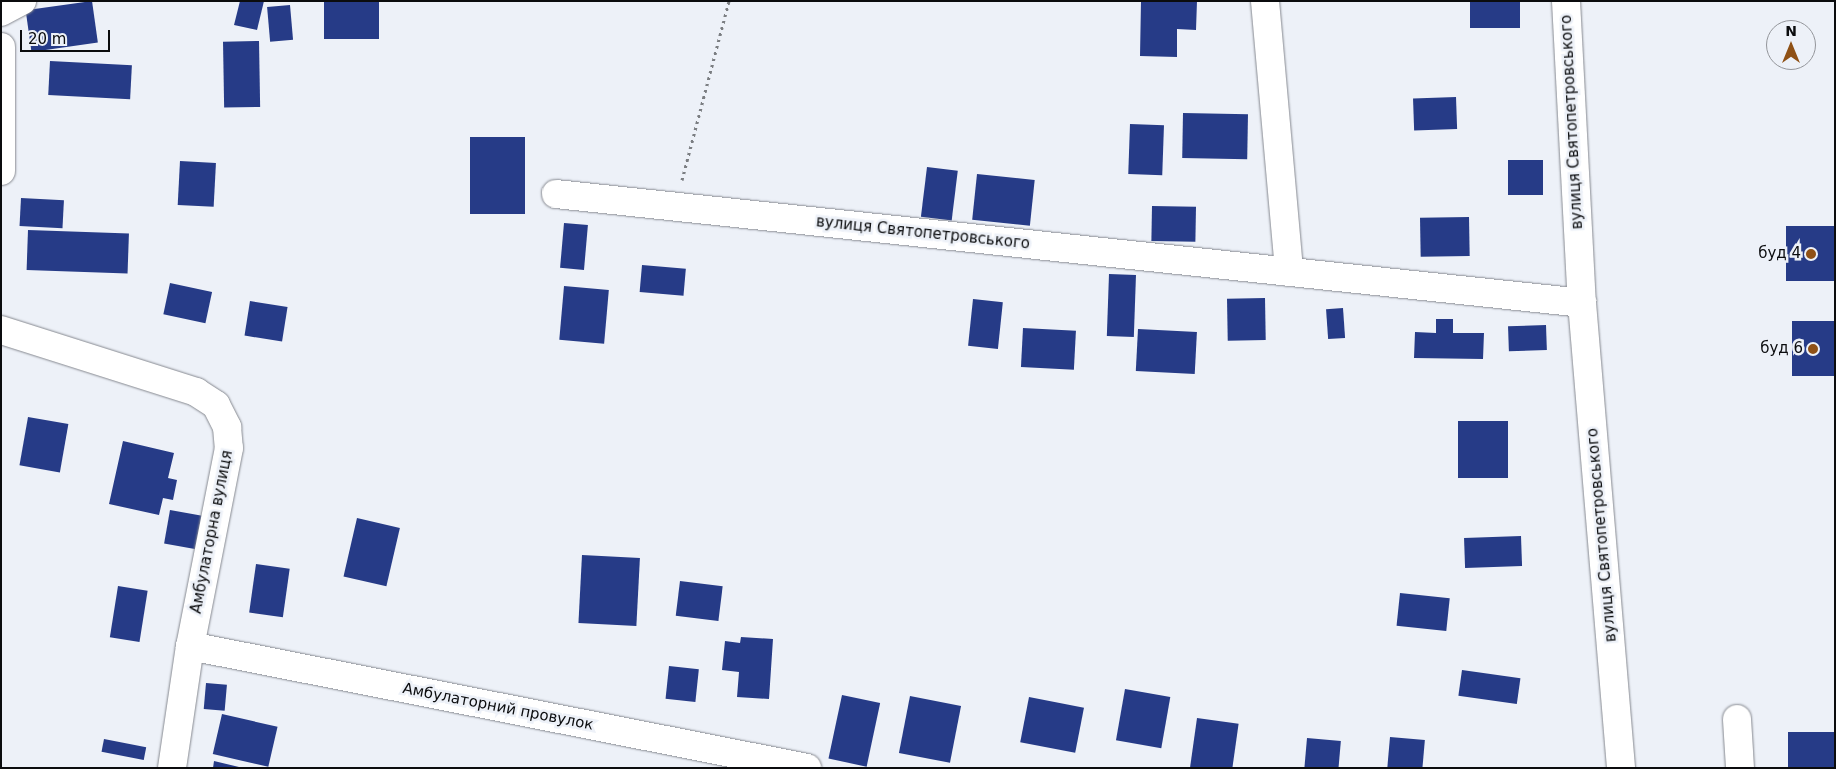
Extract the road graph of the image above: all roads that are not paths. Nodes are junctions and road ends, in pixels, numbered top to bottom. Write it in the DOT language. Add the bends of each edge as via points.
graph roads {
  1 [pos="22,1"];
  2 [pos="1265,1"];
  3 [pos="1566,1"];
  4 [pos="1,12"];
  5 [pos="1,47"];
  6 [pos="1,172"];
  7 [pos="556,194"];
  8 [pos="1289,272"];
  9 [pos="1582,303"];
  10 [pos="1,330"];
  11 [pos="190,646"];
  12 [pos="1737,719"];
  13 [pos="172,768"];
  14 [pos="806,768"];
  15 [pos="1621,768"];
  16 [pos="1740,768"];
  1 -- 4 [label="street"];
  2 -- 8 [label="street"];
  3 -- 9 [label="street, вулиця Святопетровського"];
  5 -- 6 [label="street"];
  7 -- 8 [label="street, вулиця Святопетровського"];
  8 -- 9 [label="street, вулиця Святопетровського"];
  9 -- 15 [label="street, вулиця Святопетровського"];
  10 -- 11 [label="street, Амбулаторна вулиця" via="196,392 216,405 227,427 229,448"];
  11 -- 13 [label="street, Амбулаторна вулиця"];
  11 -- 14 [label="street, Амбулаторний провулок"];
  12 -- 16 [label="street"];
}
